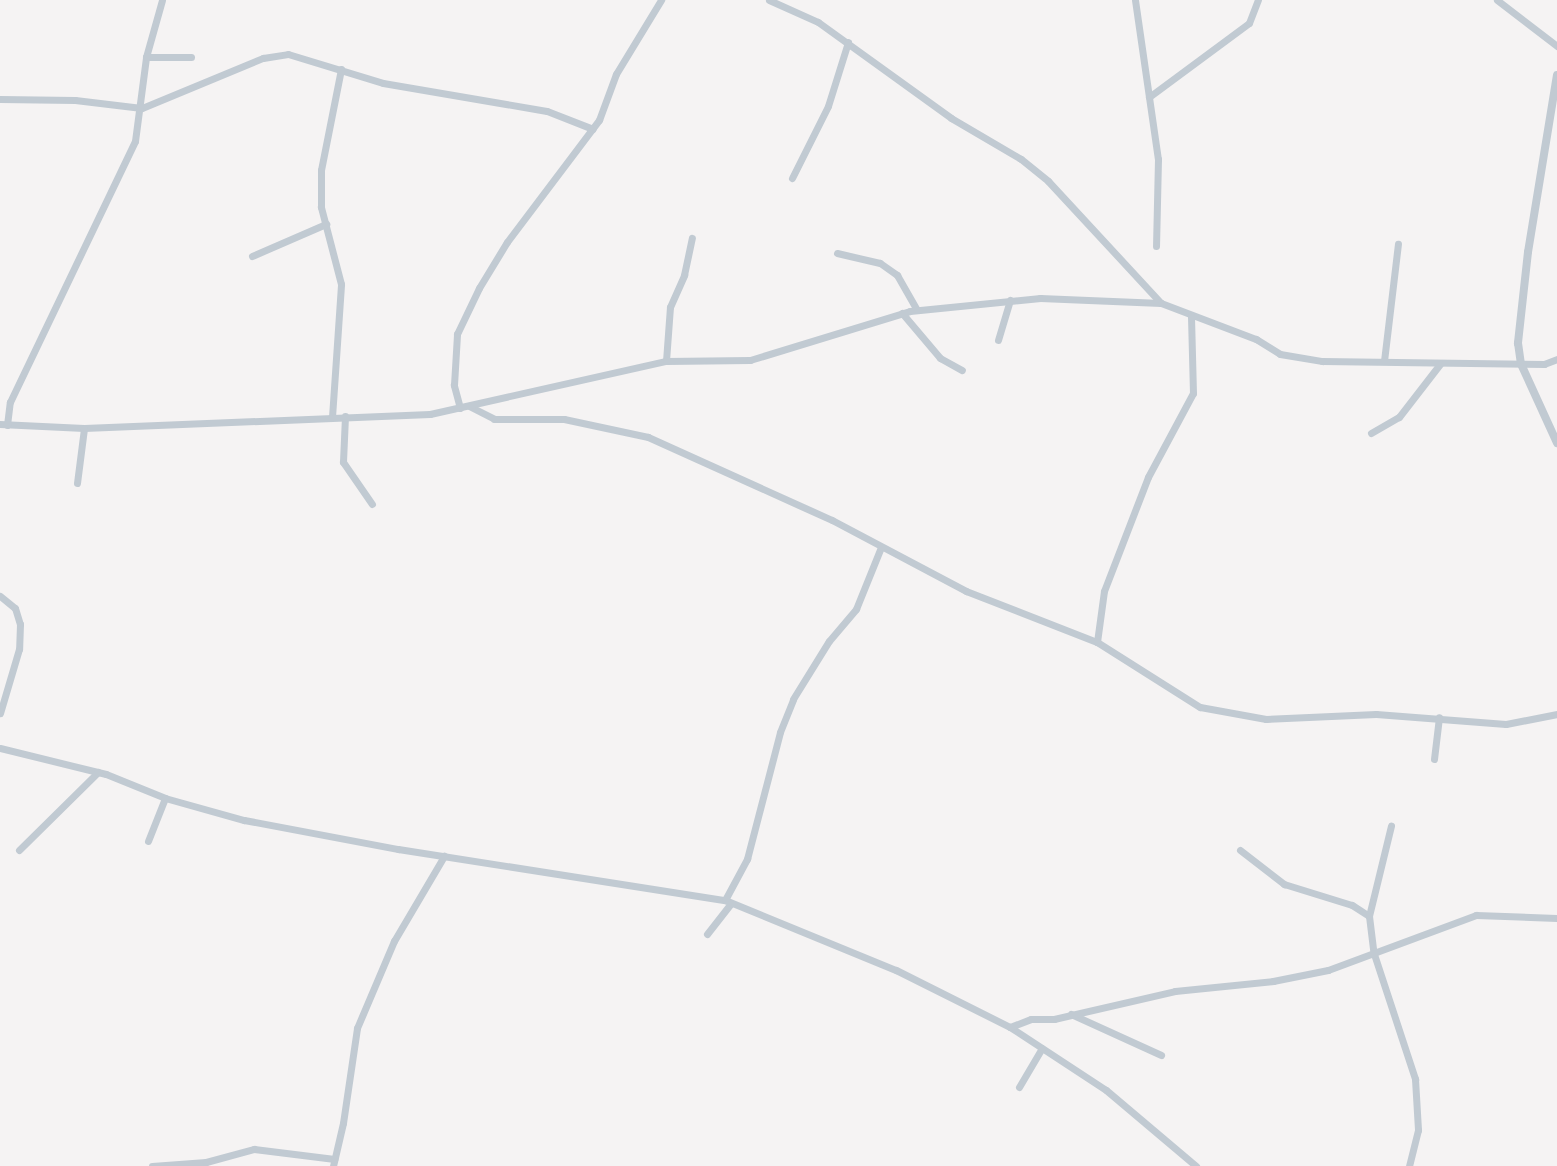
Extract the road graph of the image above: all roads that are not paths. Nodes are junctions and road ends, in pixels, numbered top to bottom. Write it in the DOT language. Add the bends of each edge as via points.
graph roads {
  1 [pos="162,0"];
  2 [pos="661,0"];
  3 [pos="769,0"];
  4 [pos="1135,0"];
  5 [pos="1258,0"];
  6 [pos="1497,0"];
  7 [pos="848,42"];
  8 [pos="1557,46"];
  9 [pos="146,57"];
  10 [pos="191,57"];
  11 [pos="341,69"];
  12 [pos="1557,75"];
  13 [pos="1149,97"];
  14 [pos="0,99"];
  15 [pos="142,108"];
  16 [pos="593,129"];
  17 [pos="792,178"];
  18 [pos="327,224"];
  19 [pos="692,238"];
  20 [pos="1398,244"];
  21 [pos="1156,246"];
  22 [pos="837,253"];
  23 [pos="252,256"];
  24 [pos="1010,300"];
  25 [pos="1161,303"];
  26 [pos="917,310"];
  27 [pos="902,313"];
  28 [pos="1191,315"];
  29 [pos="998,340"];
  30 [pos="1557,359"];
  31 [pos="666,361"];
  32 [pos="1384,361"];
  33 [pos="1440,364"];
  34 [pos="1521,364"];
  35 [pos="962,370"];
  36 [pos="469,406"];
  37 [pos="460,408"];
  38 [pos="345,416"];
  39 [pos="332,417"];
  40 [pos="4,425"];
  41 [pos="84,428"];
  42 [pos="1371,433"];
  43 [pos="1557,443"];
  44 [pos="77,483"];
  45 [pos="372,504"];
  46 [pos="881,547"];
  47 [pos="0,596"];
  48 [pos="1097,642"];
  49 [pos="0,713"];
  50 [pos="1557,714"];
  51 [pos="1439,717"];
  52 [pos="0,748"];
  53 [pos="1434,759"];
  54 [pos="98,772"];
  55 [pos="165,798"];
  56 [pos="1391,826"];
  57 [pos="148,841"];
  58 [pos="19,850"];
  59 [pos="1240,850"];
  60 [pos="444,856"];
  61 [pos="728,901"];
  62 [pos="1369,916"];
  63 [pos="1557,918"];
  64 [pos="707,934"];
  65 [pos="1374,954"];
  66 [pos="1071,1014"];
  67 [pos="1010,1027"];
  68 [pos="1042,1048"];
  69 [pos="1161,1055"];
  70 [pos="1019,1087"];
  71 [pos="333,1162"];
  72 [pos="152,1166"];
  73 [pos="1196,1166"];
  74 [pos="1409,1166"];
  1 -- 9 [label="street"];
  2 -- 16 [label="street" via="616,74 605,110"];
  3 -- 7 [label="street" via="818,22"];
  4 -- 13 [label="street"];
  5 -- 13 [label="street" via="1249,23 1222,47"];
  6 -- 8 [label="street"];
  7 -- 17 [label="street" via="828,106"];
  7 -- 25 [label="street" via="951,118 1021,159 1048,181"];
  9 -- 10 [label="street"];
  9 -- 15 [label="street"];
  11 -- 15 [label="street" via="305,57 276,54"];
  11 -- 16 [label="street" via="437,95 483,98 547,111"];
  11 -- 18 [label="street" via="321,170 321,207"];
  12 -- 34 [label="street" via="1520,313"];
  13 -- 21 [label="street" via="1160,186"];
  14 -- 15 [label="street" via="75,100"];
  15 -- 40 [label="street" via="128,156 10,402"];
  16 -- 37 [label="street" via="507,242 457,334 454,386"];
  18 -- 23 [label="street"];
  18 -- 39 [label="street" via="341,284"];
  19 -- 31 [label="street" via="684,275 670,307"];
  20 -- 32 [label="street"];
  22 -- 26 [label="street" via="880,263 897,275"];
  24 -- 25 [label="street"];
  24 -- 26 [label="street"];
  24 -- 29 [label="street"];
  25 -- 28 [label="street"];
  26 -- 27 [label="street"];
  27 -- 31 [label="street" via="750,360"];
  27 -- 35 [label="street" via="940,358"];
  28 -- 32 [label="street" via="1256,339 1280,354 1322,361"];
  28 -- 48 [label="street" via="1193,393 1148,477 1104,591"];
  30 -- 34 [label="street"];
  31 -- 36 [label="street"];
  32 -- 33 [label="street"];
  33 -- 34 [label="street"];
  33 -- 42 [label="street" via="1399,417"];
  34 -- 43 [label="street"];
  36 -- 37 [label="street"];
  36 -- 46 [label="street" via="494,419 564,419 633,432 832,520"];
  37 -- 38 [label="street" via="430,414"];
  38 -- 39 [label="street"];
  38 -- 45 [label="street" via="343,462"];
  39 -- 41 [label="street"];
  40 -- 41 [label="street"];
  41 -- 44 [label="street"];
  46 -- 48 [label="street" via="966,591"];
  46 -- 61 [label="street" via="856,609 829,641 793,699 780,732 747,859"];
  47 -- 49 [label="street" via="15,608 20,624 19,650"];
  48 -- 51 [label="street" via="1187,701 1217,712 1266,719 1377,714"];
  50 -- 51 [label="street" via="1506,724"];
  51 -- 53 [label="street"];
  52 -- 54 [label="street"];
  54 -- 55 [label="street"];
  54 -- 58 [label="street"];
  55 -- 57 [label="street"];
  55 -- 60 [label="street" via="244,820"];
  56 -- 62 [label="street" via="1375,877"];
  59 -- 62 [label="street" via="1284,884 1352,904"];
  60 -- 61 [label="street"];
  60 -- 71 [label="street" via="394,941 357,1028"];
  61 -- 64 [label="street"];
  61 -- 67 [label="street" via="896,970"];
  62 -- 65 [label="street"];
  63 -- 65 [label="street" via="1476,915"];
  65 -- 66 [label="street" via="1304,976 1175,991"];
  65 -- 74 [label="street" via="1416,1079 1418,1130"];
  66 -- 67 [label="street" via="1031,1019"];
  66 -- 69 [label="street"];
  67 -- 68 [label="street"];
  68 -- 70 [label="street"];
  68 -- 73 [label="street" via="1106,1090"];
  71 -- 72 [label="street" via="254,1149 206,1162"];
}
